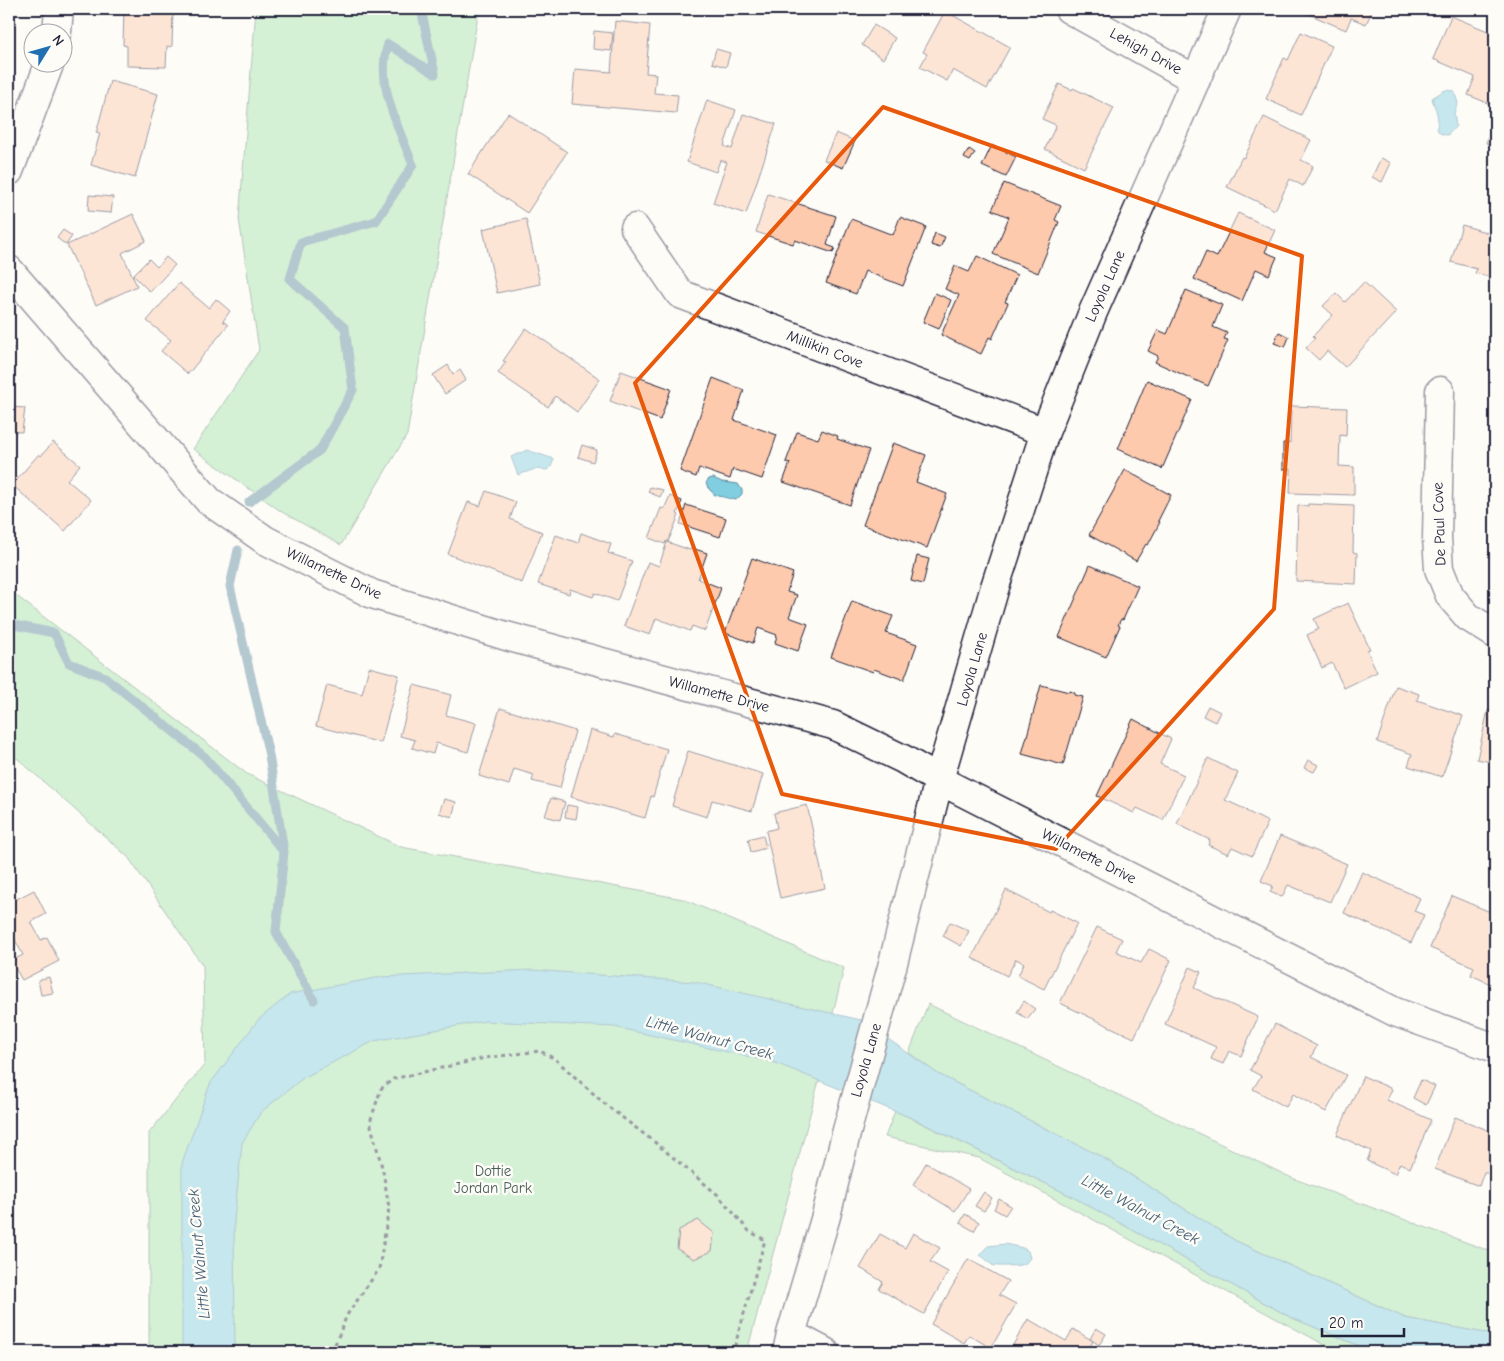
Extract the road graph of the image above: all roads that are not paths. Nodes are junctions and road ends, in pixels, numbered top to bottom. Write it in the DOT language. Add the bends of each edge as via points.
graph roads {
  1 [pos="58,9"];
  2 [pos="1069,9"];
  3 [pos="1227,9"];
  4 [pos="57,22"];
  5 [pos="46,72"];
  6 [pos="1196,80"];
  7 [pos="9,171"];
  8 [pos="635,228"];
  9 [pos="9,270"];
  10 [pos="1440,391"];
  11 [pos="1045,432"];
  12 [pos="1495,634"];
  13 [pos="939,780"];
  14 [pos="1495,1048"];
  15 [pos="789,1343"];
  16 [pos="825,1352"];
  1 -- 4 [label="street"];
  2 -- 6 [label="street, Lehigh Drive"];
  3 -- 6 [label="street, Loyola Lane"];
  5 -- 7 [label="street"];
  6 -- 11 [label="street, Loyola Lane" via="1093,312"];
  8 -- 11 [label="street, Millikin Cove" via="680,294"];
  9 -- 13 [label="street, Willamette Drive" via="209,501 265,540 372,594 506,636 833,725"];
  10 -- 12 [label="street, De Paul Cove" via="1439,569 1450,596 1468,618"];
  11 -- 13 [label="street, Loyola Lane" via="994,590"];
  13 -- 14 [label="street, Willamette Drive" via="1395,1012"];
  13 -- 15 [label="street, Loyola Lane" via="826,1216"];
  15 -- 16 [label="street"];
}
